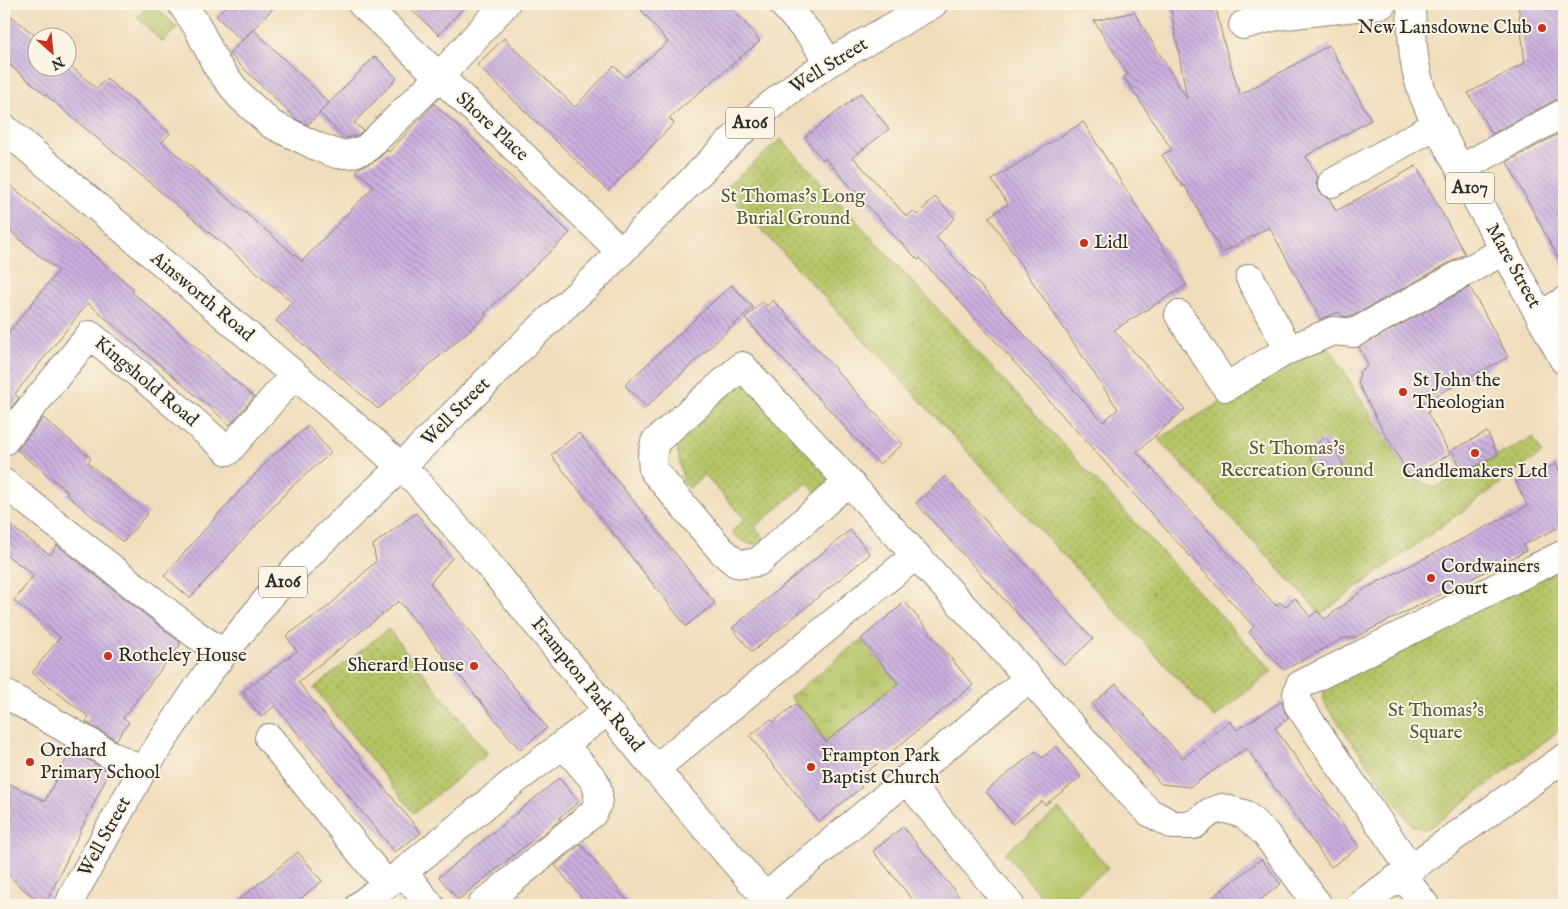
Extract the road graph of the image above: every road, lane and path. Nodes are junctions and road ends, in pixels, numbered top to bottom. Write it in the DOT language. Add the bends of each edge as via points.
graph roads {
  1 [pos="182,4"];
  2 [pos="362,4"];
  3 [pos="505,4"];
  4 [pos="783,4"];
  5 [pos="934,4"];
  6 [pos="1382,4"];
  7 [pos="1411,4"];
  8 [pos="1243,25"];
  9 [pos="828,63"];
  10 [pos="439,78"];
  11 [pos="1564,113"];
  12 [pos="1436,125"];
  13 [pos="4,128"];
  14 [pos="1460,169"];
  15 [pos="1332,183"];
  16 [pos="1505,250"];
  17 [pos="621,252"];
  18 [pos="1250,278"];
  19 [pos="1564,302"];
  20 [pos="1179,315"];
  21 [pos="1540,316"];
  22 [pos="1289,350"];
  23 [pos="1564,360"];
  24 [pos="294,375"];
  25 [pos="4,441"];
  26 [pos="401,467"];
  27 [pos="848,482"];
  28 [pos="4,483"];
  29 [pos="1564,554"];
  30 [pos="916,555"];
  31 [pos="223,653"];
  32 [pos="1029,678"];
  33 [pos="4,693"];
  34 [pos="608,711"];
  35 [pos="269,738"];
  36 [pos="563,744"];
  37 [pos="1564,758"];
  38 [pos="655,769"];
  39 [pos="142,771"];
  40 [pos="906,779"];
  41 [pos="1406,871"];
  42 [pos="395,878"];
  43 [pos="768,901"];
  44 [pos="69,905"];
  45 [pos="360,905"];
  46 [pos="430,905"];
  47 [pos="482,905"];
  48 [pos="1010,905"];
  49 [pos="1318,905"];
  50 [pos="1360,905"];
  51 [pos="1425,905"];
  1 -- 10 [label="street" via="218,66 240,96 271,124 337,154 366,149"];
  2 -- 10 [label="street, Shore Place"];
  3 -- 10 [label="street"];
  4 -- 9 [label="street" via="814,39"];
  5 -- 9 [label="street, Well Street / A106"];
  6 -- 8 [label="street" via="1277,16"];
  7 -- 12 [label="street, Mare Street / A107" via="1415,62 1420,86"];
  9 -- 17 [label="street, Well Street / A106" via="761,113"];
  10 -- 17 [label="street, Shore Place"];
  11 -- 14 [label="street"];
  12 -- 14 [label="street, Mare Street / A107"];
  12 -- 15 [label="street"];
  13 -- 24 [label="street, Ainsworth Road"];
  14 -- 16 [label="street, Mare Street / A107"];
  16 -- 21 [label="street, Mare Street / A107"];
  16 -- 22 [label="street" via="1354,332 1333,331"];
  17 -- 26 [label="street, Well Street / A106"];
  18 -- 22 [label="street"];
  19 -- 21 [label="street"];
  20 -- 22 [label="street" via="1226,387"];
  21 -- 23 [label="street, Mare Street / A107"];
  24 -- 25 [label="street, Kingshold Road" via="228,451 90,335"];
  24 -- 26 [label="street, Ainsworth Road"];
  26 -- 31 [label="street, Well Street / A106" via="321,542"];
  26 -- 34 [label="street, Frampton Park Road" via="493,570"];
  27 -- 27 [label="street" via="758,562 736,563 721,550 653,470 652,457 656,442 742,366"];
  27 -- 30 [label="street"];
  28 -- 31 [label="street"];
  29 -- 41 [label="street" via="1300,685 1296,694 1298,704"];
  30 -- 32 [label="street"];
  30 -- 38 [label="street"];
  31 -- 39 [label="street, Well Street / A106"];
  32 -- 40 [label="street"];
  32 -- 49 [label="street" via="1148,812 1173,825 1194,825 1210,812 1222,808 1244,814 1265,833"];
  33 -- 39 [label="street"];
  34 -- 36 [label="street"];
  34 -- 38 [label="street, Frampton Park Road"];
  35 -- 42 [label="street"];
  36 -- 42 [label="street" via="509,769"];
  36 -- 47 [label="street" via="594,780 599,794 598,805 593,814"];
  37 -- 41 [label="street"];
  38 -- 43 [label="street, Frampton Park Road"];
  39 -- 44 [label="street, Well Street / A106"];
  40 -- 43 [label="street"];
  40 -- 48 [label="street"];
  41 -- 50 [label="street"];
  41 -- 51 [label="street"];
  42 -- 45 [label="street"];
  42 -- 46 [label="street"];
}
